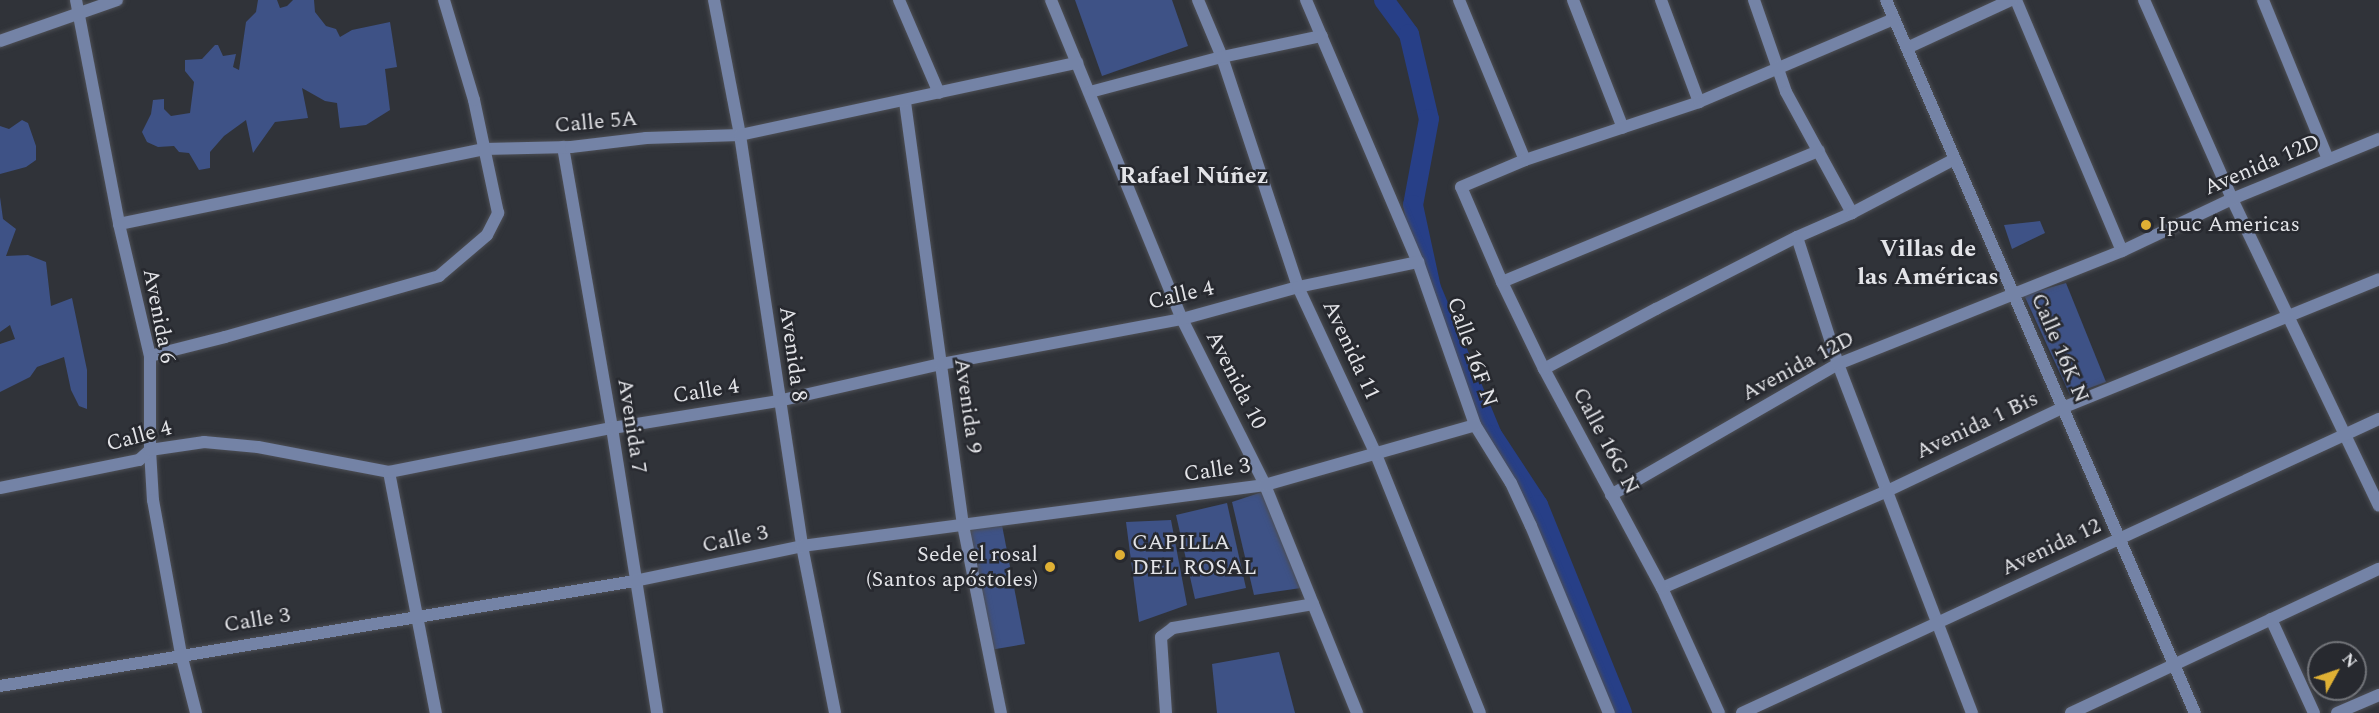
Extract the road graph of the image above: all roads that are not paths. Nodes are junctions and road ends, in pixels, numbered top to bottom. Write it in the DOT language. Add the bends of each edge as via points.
graph roads {
  1 [pos="117,0"];
  2 [pos="444,0"];
  3 [pos="714,0"];
  4 [pos="899,0"];
  5 [pos="1051,0"];
  6 [pos="1198,0"];
  7 [pos="1306,0"];
  8 [pos="1459,0"];
  9 [pos="1573,0"];
  10 [pos="1661,0"];
  11 [pos="1754,0"];
  12 [pos="1886,0"];
  13 [pos="2011,0"];
  14 [pos="2016,0"];
  15 [pos="2144,0"];
  16 [pos="2263,0"];
  17 [pos="78,6"];
  18 [pos="1894,19"];
  19 [pos="1322,36"];
  20 [pos="0,41"];
  21 [pos="1907,48"];
  22 [pos="1222,57"];
  23 [pos="1077,63"];
  24 [pos="1780,69"];
  25 [pos="1090,92"];
  26 [pos="939,93"];
  27 [pos="905,102"];
  28 [pos="1699,102"];
  29 [pos="1623,128"];
  30 [pos="740,135"];
  31 [pos="2379,140"];
  32 [pos="563,147"];
  33 [pos="484,149"];
  34 [pos="1819,151"];
  35 [pos="1955,159"];
  36 [pos="2328,159"];
  37 [pos="1525,160"];
  38 [pos="2232,199"];
  39 [pos="1852,213"];
  40 [pos="119,224"];
  41 [pos="1797,237"];
  42 [pos="2122,251"];
  43 [pos="1418,262"];
  44 [pos="2379,279"];
  45 [pos="1502,282"];
  46 [pos="1298,287"];
  47 [pos="2014,294"];
  48 [pos="2289,318"];
  49 [pos="1182,319"];
  50 [pos="150,356"];
  51 [pos="941,364"];
  52 [pos="1838,364"];
  53 [pos="1544,369"];
  54 [pos="778,401"];
  55 [pos="2062,408"];
  56 [pos="2379,418"];
  57 [pos="1475,424"];
  58 [pos="612,428"];
  59 [pos="2343,435"];
  60 [pos="150,450"];
  61 [pos="1375,452"];
  62 [pos="389,472"];
  63 [pos="1265,485"];
  64 [pos="0,488"];
  65 [pos="1885,492"];
  66 [pos="1611,495"];
  67 [pos="2379,506"];
  68 [pos="963,525"];
  69 [pos="2120,538"];
  70 [pos="802,546"];
  71 [pos="2379,569"];
  72 [pos="635,582"];
  73 [pos="1662,588"];
  74 [pos="1314,604"];
  75 [pos="416,615"];
  76 [pos="2271,619"];
  77 [pos="1937,623"];
  78 [pos="181,654"];
  79 [pos="2174,663"];
  80 [pos="0,686"];
  81 [pos="2379,695"];
  82 [pos="1606,712"];
  83 [pos="196,713"];
  84 [pos="436,713"];
  85 [pos="657,713"];
  86 [pos="836,713"];
  87 [pos="1001,713"];
  88 [pos="1166,713"];
  89 [pos="1357,713"];
  90 [pos="1480,713"];
  91 [pos="1719,713"];
  92 [pos="1742,713"];
  93 [pos="1972,713"];
  94 [pos="2071,713"];
  95 [pos="2195,713"];
  96 [pos="2314,713"];
  97 [pos="2337,713"];
  1 -- 17 [label="street"];
  2 -- 33 [label="street" via="474,100"];
  3 -- 30 [label="street, Avenida 8"];
  4 -- 26 [label="street"];
  5 -- 23 [label="street, Avenida 10"];
  6 -- 22 [label="street, Avenida 11"];
  7 -- 19 [label="street, Calle 16F N"];
  8 -- 37 [label="street"];
  9 -- 29 [label="street"];
  10 -- 28 [label="street"];
  11 -- 24 [label="street"];
  12 -- 18 [label="street, Calle 16K N"];
  13 -- 21 [label="street"];
  14 -- 42 [label="street"];
  15 -- 38 [label="street"];
  16 -- 36 [label="street"];
  17 -- 20 [label="street"];
  17 -- 40 [label="street, Avenida 6"];
  18 -- 21 [label="street, Calle 16K N"];
  18 -- 24 [label="street"];
  19 -- 22 [label="street"];
  19 -- 43 [label="street, Calle 16F N"];
  21 -- 35 [label="street, Calle 16K N"];
  22 -- 25 [label="street"];
  22 -- 46 [label="street, Avenida 11"];
  23 -- 25 [label="street, Avenida 10"];
  23 -- 26 [label="street, Calle 5A"];
  24 -- 28 [label="street"];
  24 -- 34 [label="street" via="1786,92"];
  25 -- 49 [label="street, Avenida 10"];
  26 -- 27 [label="street, Calle 5A"];
  27 -- 30 [label="street, Calle 5A"];
  27 -- 51 [label="street, Avenida 9"];
  28 -- 29 [label="street"];
  29 -- 37 [label="street"];
  30 -- 32 [label="street, Calle 5A" via="646,138"];
  30 -- 54 [label="street, Avenida 8"];
  31 -- 36 [label="street, Avenida 12D"];
  32 -- 33 [label="street, Calle 5A"];
  32 -- 58 [label="street, Avenida 7"];
  33 -- 40 [label="street, Calle 5A"];
  33 -- 50 [label="street" via="498,213 488,235 439,276"];
  34 -- 39 [label="street"];
  34 -- 45 [label="street"];
  35 -- 39 [label="street"];
  35 -- 47 [label="street, Calle 16K N"];
  36 -- 38 [label="street, Avenida 12D"];
  37 -- 45 [label="street, Calle 16G N" via="1461,187"];
  38 -- 42 [label="street, Avenida 12D"];
  38 -- 48 [label="street"];
  39 -- 41 [label="street"];
  40 -- 50 [label="street, Avenida 6"];
  41 -- 52 [label="street"];
  41 -- 53 [label="street"];
  42 -- 47 [label="street, Avenida 12D"];
  43 -- 46 [label="street, Calle 4"];
  43 -- 57 [label="street, Calle 16F N"];
  44 -- 48 [label="street, Avenida 1 Bis"];
  45 -- 53 [label="street, Calle 16G N"];
  46 -- 49 [label="street, Calle 4"];
  46 -- 61 [label="street, Avenida 11"];
  47 -- 52 [label="street, Avenida 12D"];
  47 -- 55 [label="street, Calle 16K N"];
  48 -- 55 [label="street, Avenida 1 Bis"];
  48 -- 59 [label="street"];
  49 -- 51 [label="street, Calle 4"];
  49 -- 63 [label="street, Avenida 10"];
  50 -- 60 [label="street, Avenida 6"];
  51 -- 54 [label="street, Calle 4"];
  51 -- 68 [label="street, Avenida 9"];
  52 -- 65 [label="street"];
  52 -- 66 [label="street, Avenida 12D"];
  53 -- 66 [label="street, Calle 16G N"];
  54 -- 58 [label="street, Calle 4"];
  54 -- 70 [label="street, Avenida 8"];
  55 -- 65 [label="street, Avenida 1 Bis"];
  55 -- 69 [label="street, Calle 16K N"];
  56 -- 59 [label="street, Avenida 12"];
  57 -- 61 [label="street, Calle 3"];
  57 -- 82 [label="street, Calle 16F N" via="1521,505"];
  58 -- 62 [label="street, Calle 4"];
  58 -- 72 [label="street, Avenida 7"];
  59 -- 67 [label="street"];
  59 -- 69 [label="street, Avenida 12"];
  60 -- 62 [label="street, Calle 4" via="204,442 258,447"];
  60 -- 64 [label="street, Calle 4" via="139,460"];
  60 -- 78 [label="street, Avenida 6" via="153,500"];
  61 -- 63 [label="street, Calle 3"];
  61 -- 90 [label="street, Avenida 11"];
  62 -- 75 [label="street"];
  63 -- 68 [label="street, Calle 3"];
  63 -- 74 [label="street, Avenida 10"];
  65 -- 73 [label="street, Avenida 1 Bis"];
  65 -- 77 [label="street"];
  66 -- 73 [label="street, Calle 16G N"];
  68 -- 70 [label="street, Calle 3"];
  68 -- 87 [label="street, Avenida 9"];
  69 -- 77 [label="street, Avenida 12"];
  69 -- 79 [label="street, Calle 16K N"];
  70 -- 72 [label="street, Calle 3"];
  70 -- 86 [label="street, Avenida 8"];
  71 -- 76 [label="street"];
  72 -- 75 [label="street, Calle 3"];
  72 -- 85 [label="street, Avenida 7"];
  73 -- 91 [label="street, Calle 16G N"];
  74 -- 88 [label="street" via="1173,628 1161,637"];
  74 -- 89 [label="street, Avenida 10"];
  75 -- 78 [label="street, Calle 3"];
  75 -- 84 [label="street"];
  76 -- 79 [label="street"];
  76 -- 96 [label="street"];
  77 -- 92 [label="street, Avenida 12"];
  77 -- 93 [label="street"];
  78 -- 80 [label="street, Calle 3"];
  78 -- 83 [label="street, Avenida 6"];
  79 -- 94 [label="street"];
  79 -- 95 [label="street, Calle 16K N"];
  81 -- 97 [label="street"];
}
